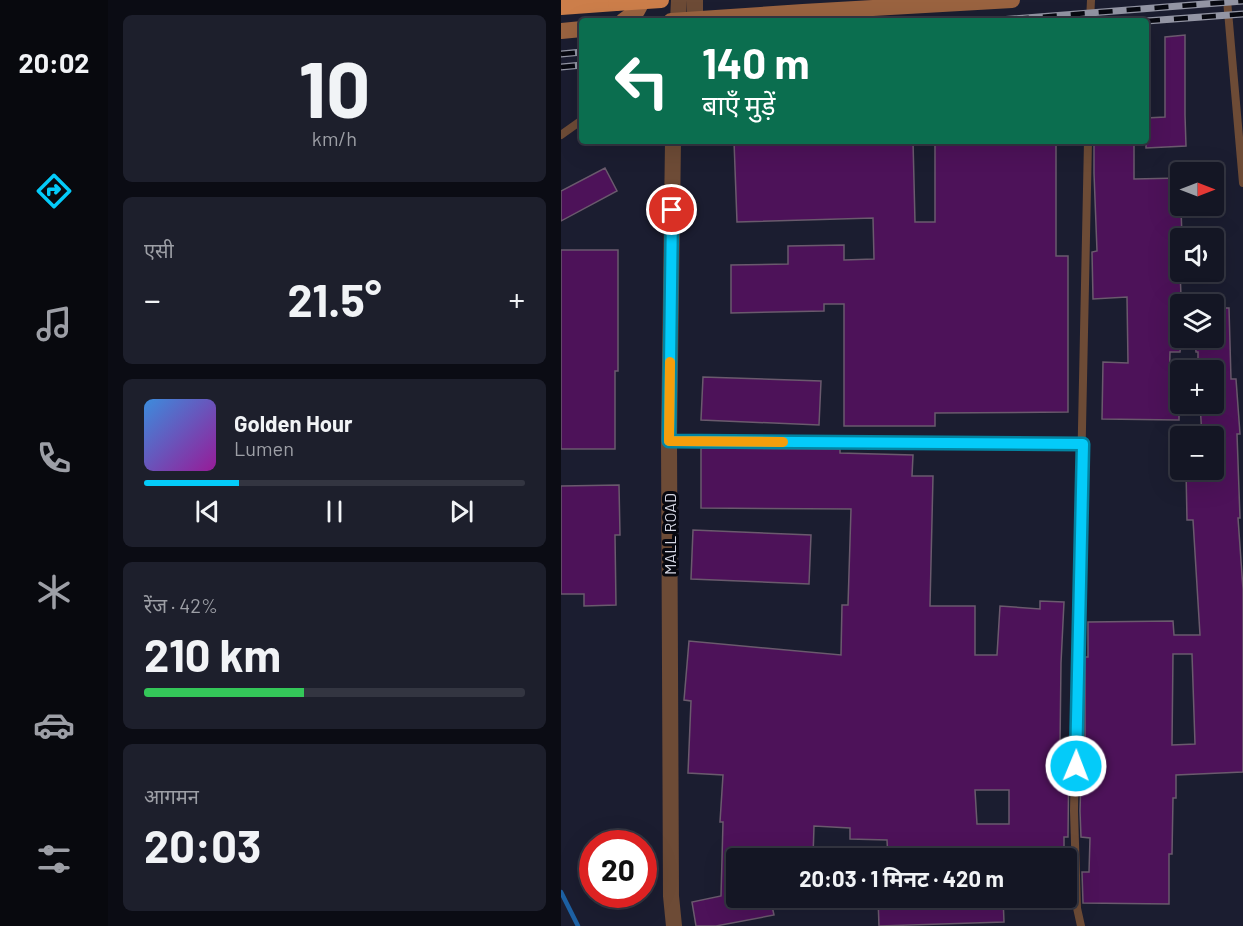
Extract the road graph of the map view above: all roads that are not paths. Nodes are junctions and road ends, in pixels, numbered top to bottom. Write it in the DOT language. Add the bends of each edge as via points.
graph roads {
  1 [pos="643,0"];
  2 [pos="661,0"];
  3 [pos="679,0"];
  4 [pos="695,0"];
  5 [pos="802,0"];
  6 [pos="1012,0"];
  7 [pos="1091,0"];
  8 [pos="1227,0"];
  9 [pos="561,7"];
  10 [pos="835,16"];
  11 [pos="627,18"];
  12 [pos="683,18"];
  13 [pos="684,18"];
  14 [pos="759,18"];
  15 [pos="1090,18"];
  16 [pos="579,29"];
  17 [pos="561,32"];
  18 [pos="579,122"];
  19 [pos="561,135"];
  20 [pos="673,144"];
  21 [pos="1088,144"];
  22 [pos="1243,183"];
  23 [pos="669,441"];
  24 [pos="1083,444"];
  25 [pos="674,926"];
  26 [pos="1081,926"];
  1 -- 11 [label="main road"];
  2 -- 9 [label="highway, bridge"];
  3 -- 12 [label="street"];
  4 -- 13 [label="street"];
  5 -- 10 [label="main road"];
  6 -- 10 [label="main road"];
  7 -- 15 [label="lane"];
  8 -- 22 [label="lane"];
  10 -- 14 [label="main road"];
  16 -- 17 [label="main road"];
  18 -- 19 [label="lane"];
  20 -- 23 [label="street, MALL ROAD"];
  21 -- 24 [label="lane"];
  23 -- 24 [label="lane"];
  23 -- 25 [label="street, MALL ROAD"];
  24 -- 26 [label="lane" via="1074,811"];
}
